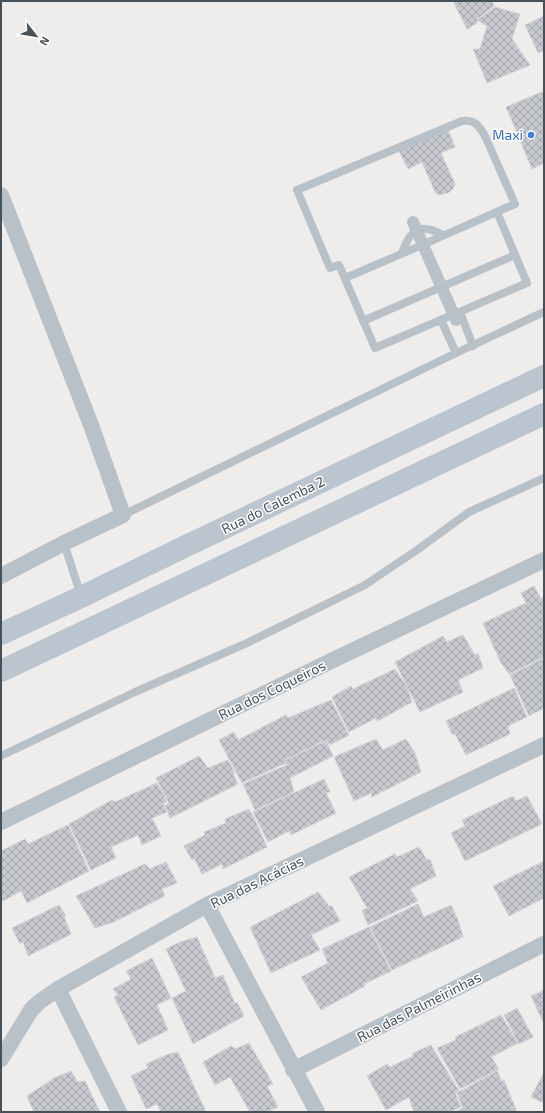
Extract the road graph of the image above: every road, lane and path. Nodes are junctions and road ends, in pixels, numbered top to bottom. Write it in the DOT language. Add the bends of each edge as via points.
graph roads {
  1 [pos="1,195"];
  2 [pos="497,212"];
  3 [pos="414,226"];
  4 [pos="444,235"];
  5 [pos="423,244"];
  6 [pos="402,254"];
  7 [pos="515,255"];
  8 [pos="345,278"];
  9 [pos="441,287"];
  10 [pos="544,312"];
  11 [pos="456,316"];
  12 [pos="441,320"];
  13 [pos="363,321"];
  14 [pos="473,346"];
  15 [pos="456,354"];
  16 [pos="539,376"];
  17 [pos="544,414"];
  18 [pos="544,478"];
  19 [pos="123,516"];
  20 [pos="64,543"];
  21 [pos="544,560"];
  22 [pos="1,576"];
  23 [pos="82,598"];
  24 [pos="1,634"];
  25 [pos="1,671"];
  26 [pos="544,745"];
  27 [pos="1,756"];
  28 [pos="1,822"];
  29 [pos="207,905"];
  30 [pos="544,944"];
  31 [pos="58,989"];
  32 [pos="1,1060"];
  33 [pos="293,1070"];
  34 [pos="119,1112"];
  35 [pos="317,1112"];
  1 -- 19 [label="street" via="91,425"];
  2 -- 4 [label="lane"];
  2 -- 7 [label="lane"];
  2 -- 8 [label="lane" via="515,204 480,127 467,121 297,190 330,268 339,265"];
  3 -- 4 [label="lane"];
  3 -- 5 [label="street"];
  3 -- 6 [label="lane"];
  4 -- 5 [label="lane"];
  5 -- 6 [label="lane"];
  5 -- 9 [label="street"];
  6 -- 8 [label="lane"];
  7 -- 9 [label="lane"];
  7 -- 11 [label="lane" via="527,283"];
  8 -- 13 [label="lane"];
  9 -- 11 [label="street"];
  9 -- 13 [label="lane"];
  10 -- 14 [label="lane"];
  11 -- 12 [label="lane"];
  11 -- 14 [label="lane"];
  12 -- 13 [label="lane" via="375,348"];
  12 -- 15 [label="lane"];
  14 -- 15 [label="lane"];
  15 -- 19 [label="lane"];
  16 -- 23 [label="main road, Rua do Calemba 2"];
  17 -- 25 [label="main road"];
  18 -- 27 [label="lane" via="470,512 358,588 247,643 128,695"];
  19 -- 20 [label="street"];
  20 -- 22 [label="street"];
  20 -- 23 [label="lane"];
  21 -- 28 [label="street, Rua dos Coqueiros"];
  23 -- 24 [label="main road, Rua do Calemba 2"];
  26 -- 29 [label="street, Rua das Acácias"];
  29 -- 31 [label="street, Rua das Acácias"];
  29 -- 33 [label="street"];
  30 -- 33 [label="street, Rua das Palmeirinhas"];
  31 -- 32 [label="street, Rua das Acácias" via="31,1010"];
  31 -- 34 [label="street"];
  33 -- 35 [label="street"];
}
